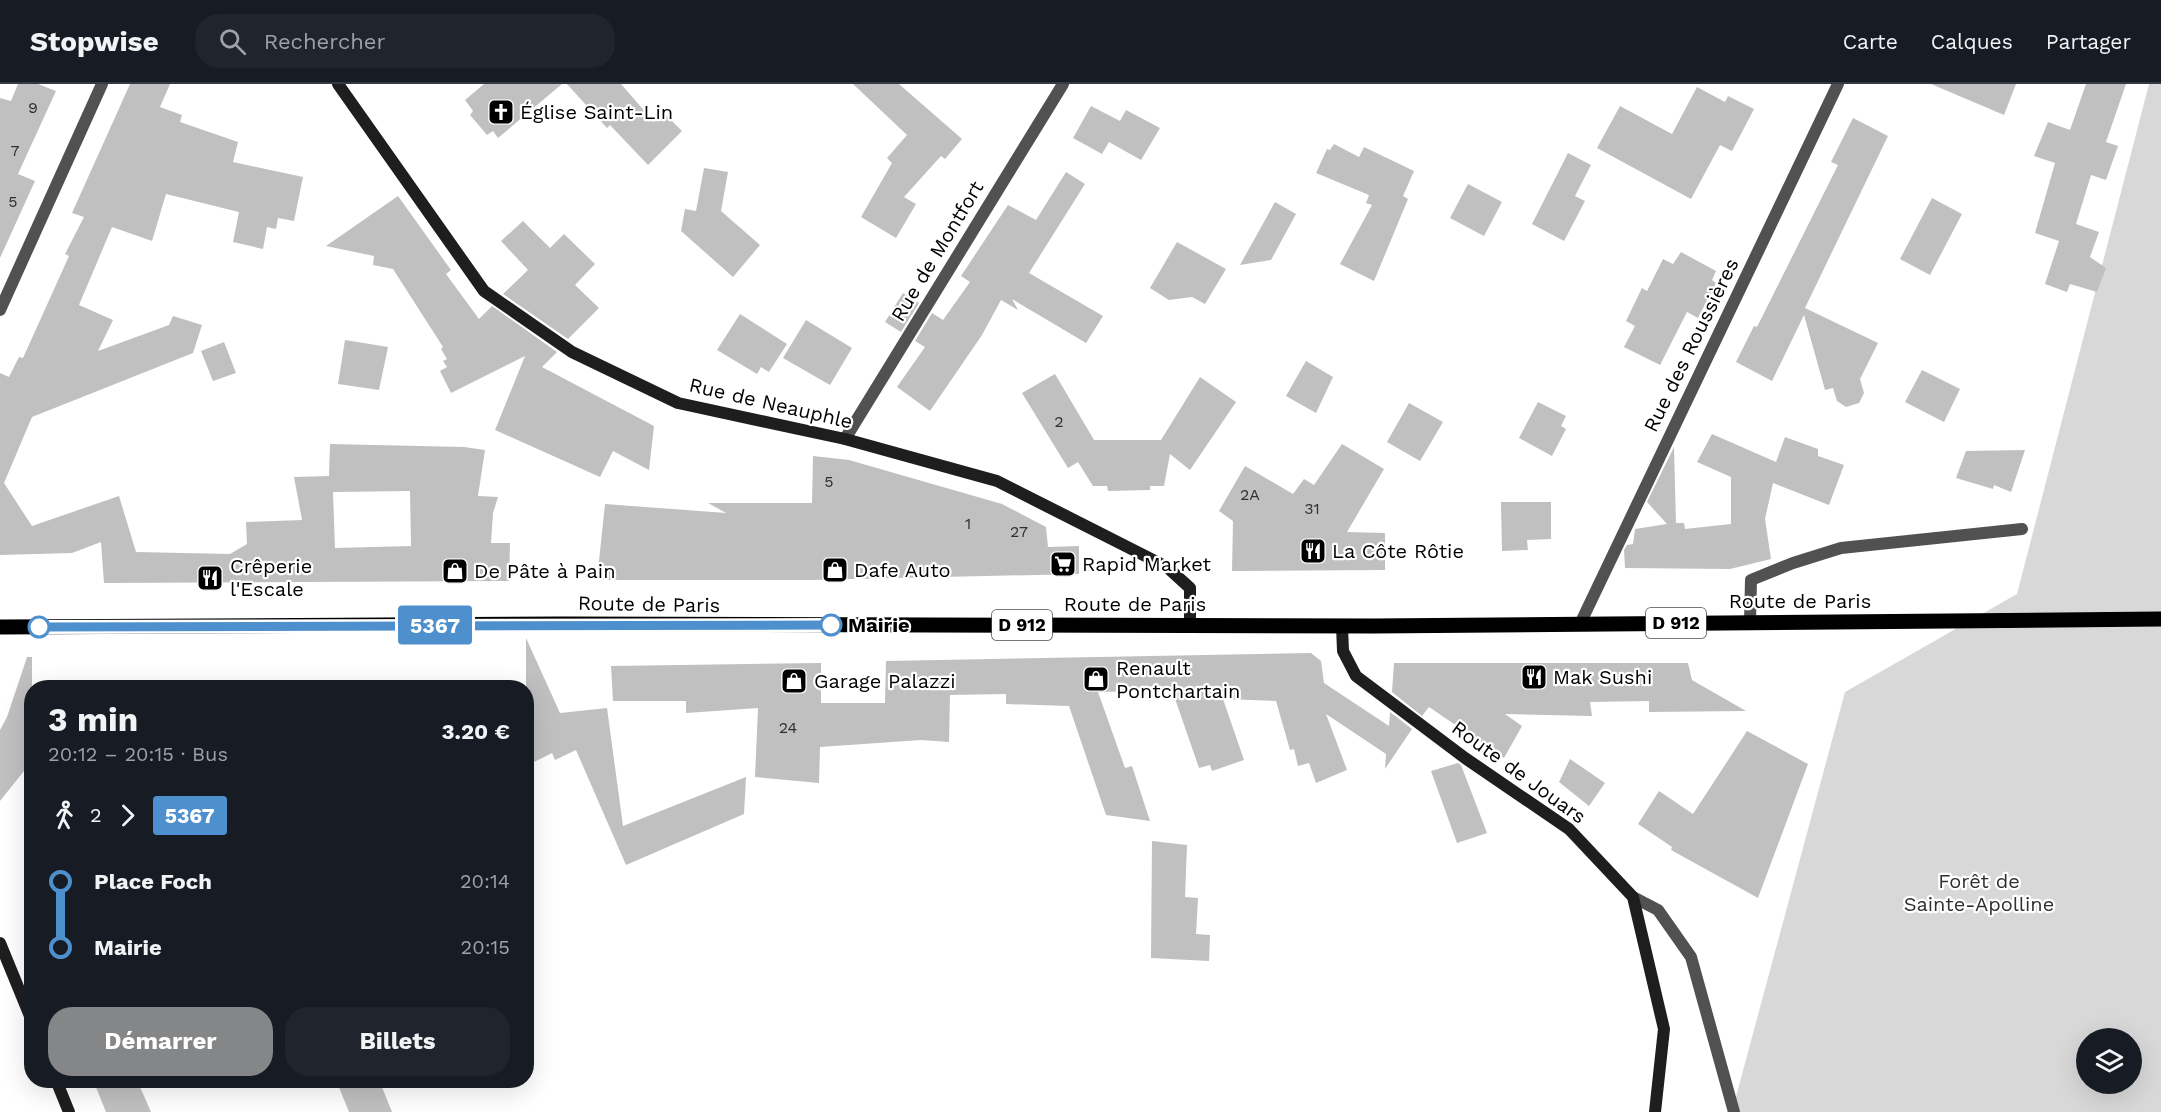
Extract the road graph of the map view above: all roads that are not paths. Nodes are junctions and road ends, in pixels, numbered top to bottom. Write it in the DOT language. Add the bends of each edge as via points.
graph roads {
  1 [pos="102,84"];
  2 [pos="338,84"];
  3 [pos="1063,84"];
  4 [pos="1838,84"];
  5 [pos="0,310"];
  6 [pos="845,439"];
  7 [pos="2022,530"];
  8 [pos="2161,619"];
  9 [pos="1750,623"];
  10 [pos="1580,624"];
  11 [pos="1190,625"];
  12 [pos="1342,626"];
  13 [pos="0,627"];
  14 [pos="1633,897"];
  15 [pos="0,943"];
  16 [pos="24,1002"];
  17 [pos="59,1088"];
  18 [pos="69,1112"];
  19 [pos="1655,1112"];
  20 [pos="1734,1112"];
  1 -- 5 [label="street"];
  2 -- 6 [label="street, Rue de Neauphle" via="484,291 572,352 678,403"];
  3 -- 6 [label="street, Rue de Montfort"];
  4 -- 10 [label="street, Rue des Roussières"];
  6 -- 11 [label="street, Rue de Neauphle" via="997,481 1155,559 1190,588"];
  7 -- 9 [label="street" via="1841,548 1793,562 1751,580"];
  8 -- 9 [label="main road, Route de Paris / D 912"];
  9 -- 10 [label="main road, Route de Paris / D 912"];
  10 -- 12 [label="main road, Route de Paris / D 912"];
  11 -- 12 [label="main road, Route de Paris / D 912"];
  11 -- 13 [label="main road, Route de Paris / D 912"];
  12 -- 14 [label="street, Route de Jouars" via="1343,651 1356,676 1569,829"];
  14 -- 19 [label="street" via="1664,1029"];
  14 -- 20 [label="street" via="1658,910 1690,957"];
  15 -- 16 [label="street"];
  17 -- 18 [label="street"];
}
